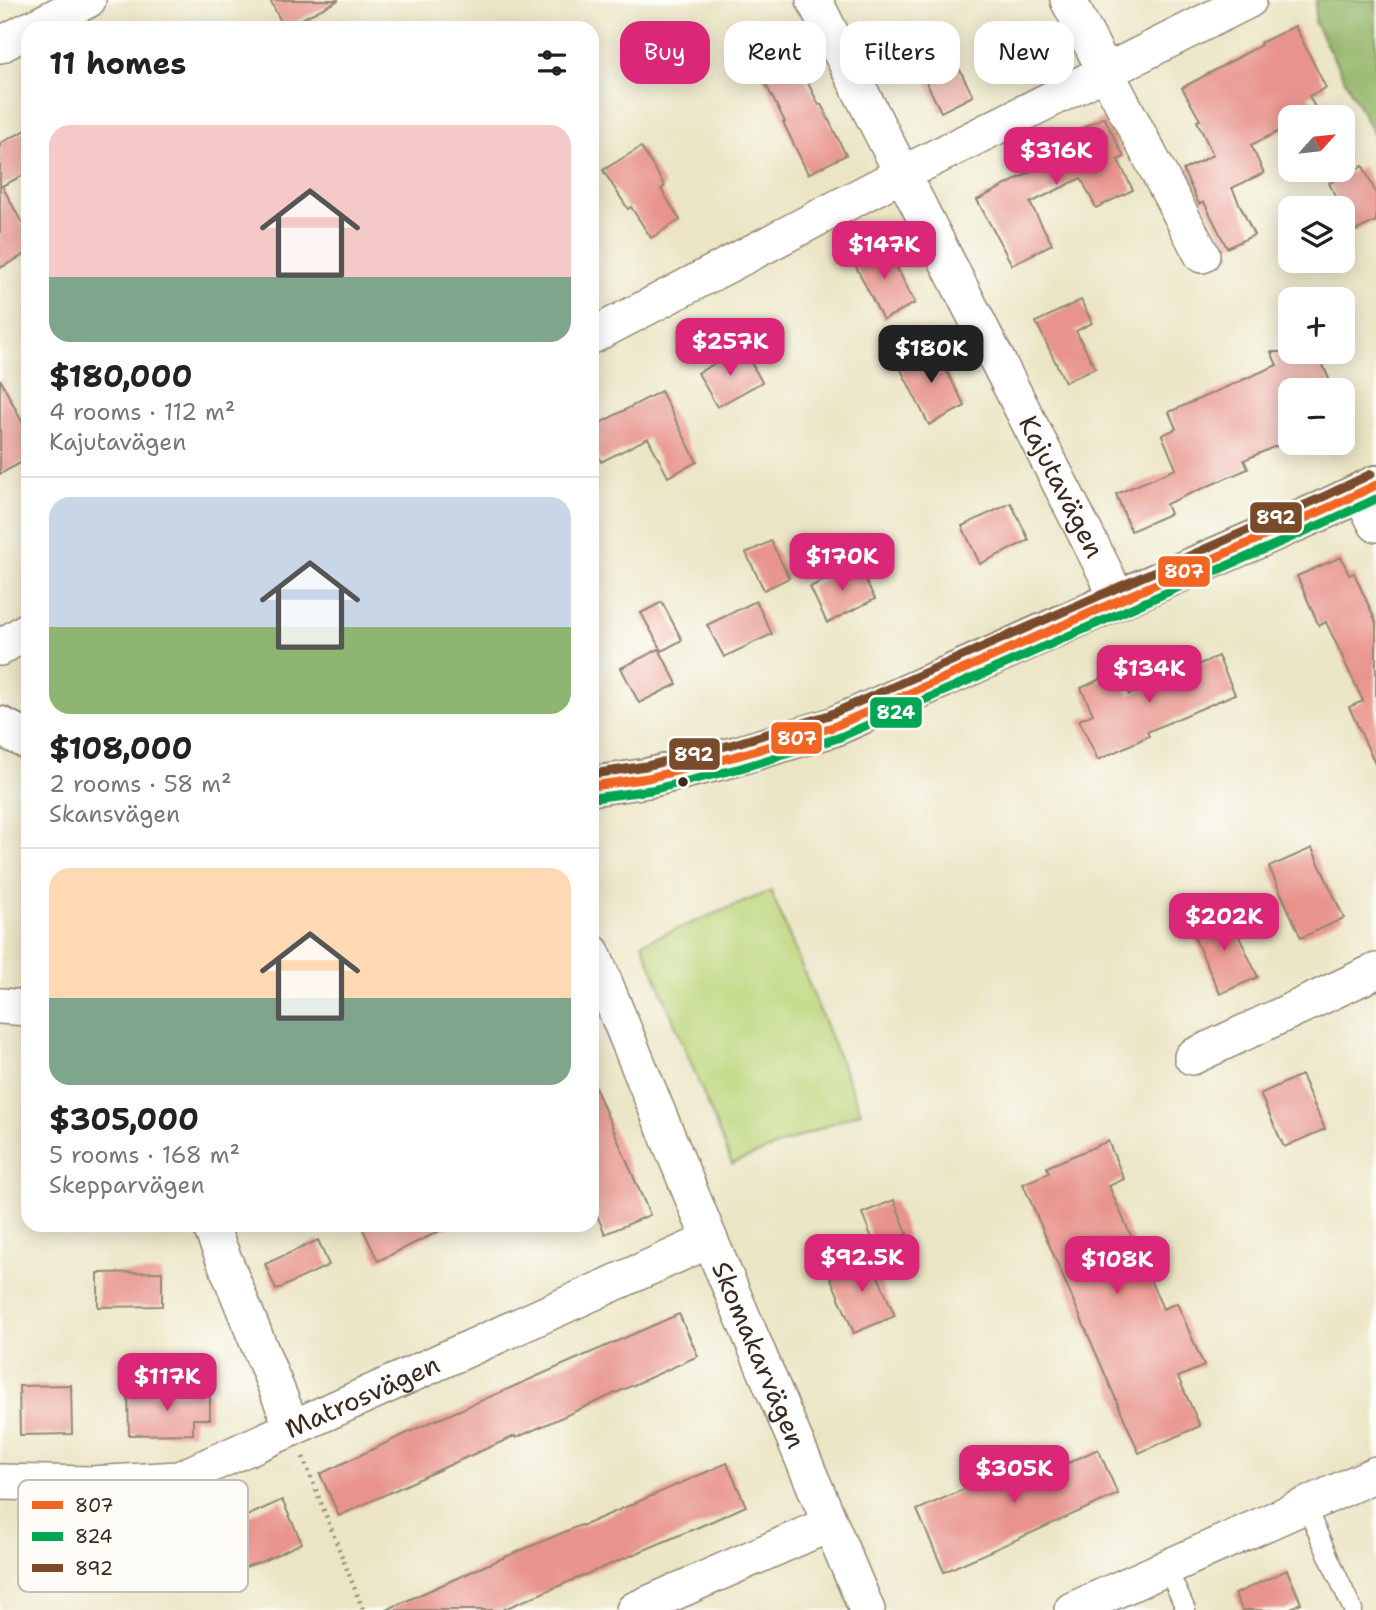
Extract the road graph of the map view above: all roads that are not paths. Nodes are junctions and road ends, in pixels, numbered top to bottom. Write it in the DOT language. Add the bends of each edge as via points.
graph roads {
  1 [pos="88,0"];
  2 [pos="814,0"];
  3 [pos="1068,0"];
  4 [pos="1249,0"];
  5 [pos="47,21"];
  6 [pos="21,34"];
  7 [pos="0,45"];
  8 [pos="1105,73"];
  9 [pos="902,174"];
  10 [pos="1202,255"];
  11 [pos="599,332"];
  12 [pos="1371,500"];
  13 [pos="1111,587"];
  14 [pos="21,634"];
  15 [pos="0,648"];
  16 [pos="0,726"];
  17 [pos="21,736"];
  18 [pos="599,785"];
  19 [pos="599,970"];
  20 [pos="1376,971"];
  21 [pos="0,1006"];
  22 [pos="21,1008"];
  23 [pos="1192,1057"];
  24 [pos="212,1232"];
  25 [pos="710,1240"];
  26 [pos="292,1427"];
  27 [pos="1376,1474"];
  28 [pos="161,1480"];
  29 [pos="0,1482"];
  30 [pos="18,1482"];
  31 [pos="1306,1505"];
  32 [pos="830,1524"];
  33 [pos="1167,1568"];
  34 [pos="634,1610"];
  35 [pos="867,1610"];
  36 [pos="1072,1610"];
  37 [pos="1186,1610"];
  38 [pos="1353,1610"];
  1 -- 5 [label="street"];
  2 -- 9 [label="street, Kajutavägen"];
  3 -- 8 [label="street"];
  4 -- 8 [label="street"];
  6 -- 7 [label="street"];
  8 -- 9 [label="street"];
  8 -- 10 [label="street"];
  9 -- 11 [label="street"];
  9 -- 13 [label="street, Kajutavägen"];
  12 -- 13 [label="street"];
  13 -- 18 [label="street" via="833,727 737,756"];
  14 -- 15 [label="street"];
  16 -- 17 [label="street"];
  19 -- 25 [label="street, Skomakarvägen"];
  20 -- 23 [label="street"];
  21 -- 22 [label="street"];
  24 -- 26 [label="street"];
  25 -- 26 [label="street, Matrosvägen"];
  25 -- 32 [label="street, Skomakarvägen"];
  26 -- 28 [label="street, Matrosvägen" via="179,1479"];
  27 -- 31 [label="street"];
  29 -- 30 [label="street, Matrosvägen"];
  31 -- 33 [label="street"];
  31 -- 38 [label="lane"];
  32 -- 34 [label="street"];
  32 -- 35 [label="street, Skomakarvägen"];
  33 -- 36 [label="street"];
  33 -- 37 [label="lane"];
}
